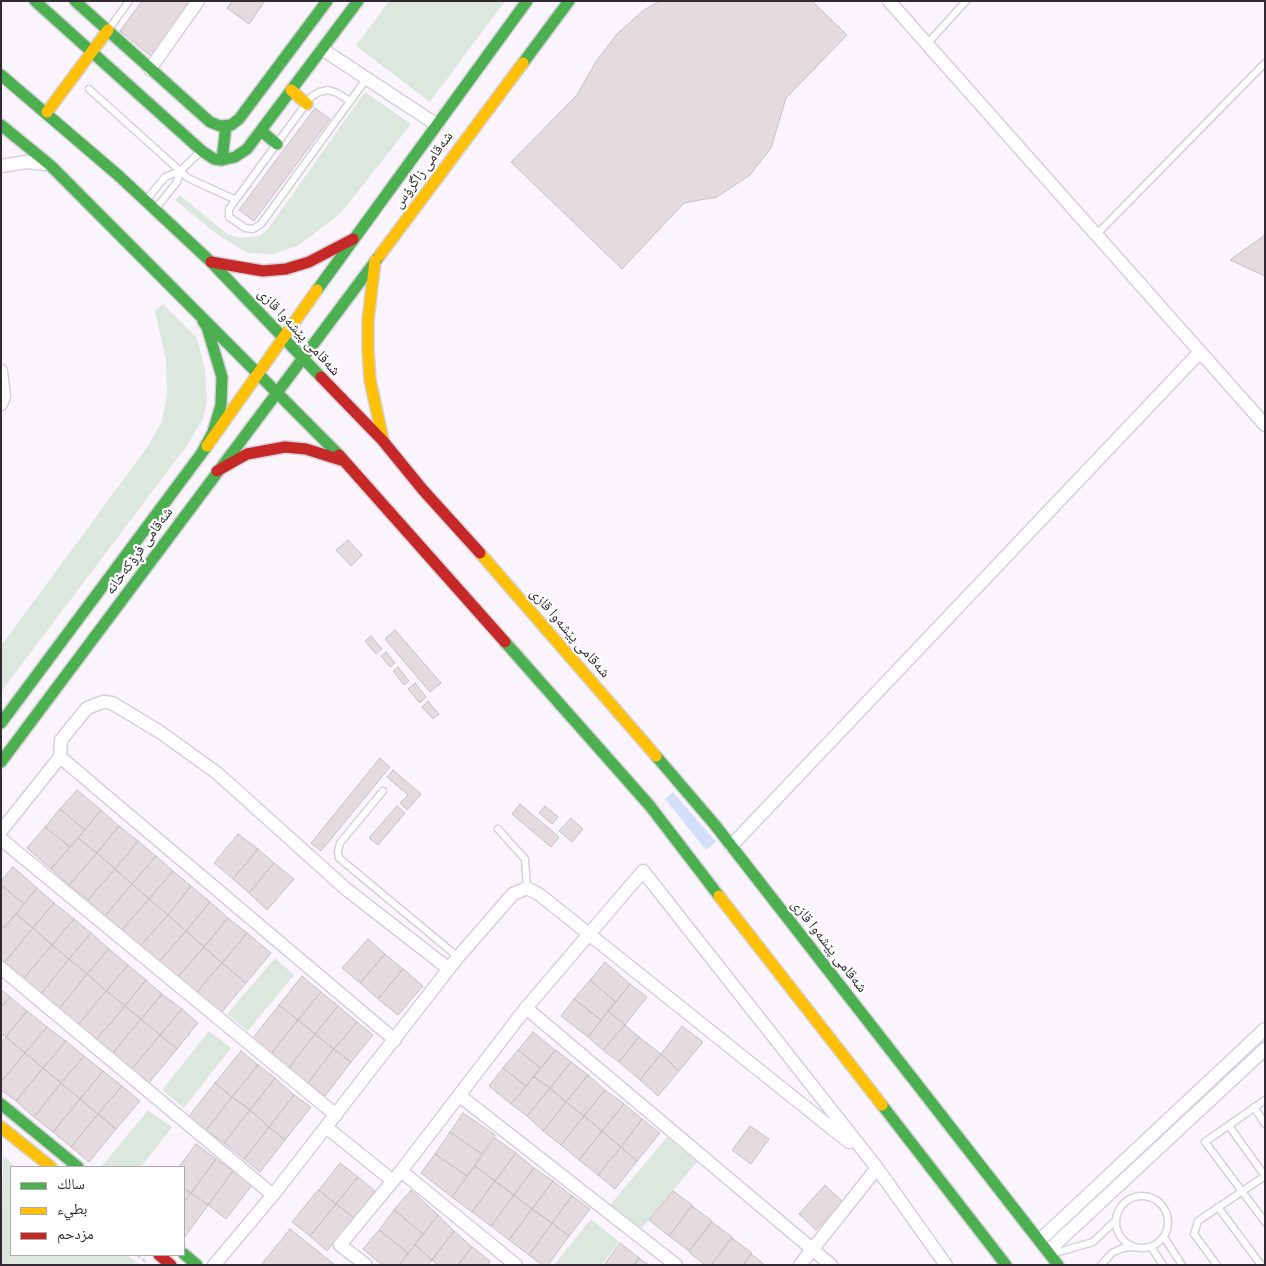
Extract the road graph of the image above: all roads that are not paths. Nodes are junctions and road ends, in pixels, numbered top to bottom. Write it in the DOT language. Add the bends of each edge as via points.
graph roads {
  1 [pos="36,1"];
  2 [pos="75,1"];
  3 [pos="129,1"];
  4 [pos="198,1"];
  5 [pos="327,1"];
  6 [pos="342,1"];
  7 [pos="527,1"];
  8 [pos="569,1"];
  9 [pos="889,1"];
  10 [pos="966,1"];
  11 [pos="355,5"];
  12 [pos="108,30"];
  13 [pos="927,44"];
  14 [pos="322,49"];
  15 [pos="92,51"];
  16 [pos="1265,63"];
  17 [pos="150,69"];
  18 [pos="1,74"];
  19 [pos="367,78"];
  20 [pos="89,89"];
  21 [pos="291,90"];
  22 [pos="350,101"];
  23 [pos="307,104"];
  24 [pos="47,112"];
  25 [pos="437,124"];
  26 [pos="1,126"];
  27 [pos="226,126"];
  28 [pos="261,131"];
  29 [pos="278,144"];
  30 [pos="202,151"];
  31 [pos="222,160"];
  32 [pos="50,165"];
  33 [pos="1,166"];
  34 [pos="180,170"];
  35 [pos="146,200"];
  36 [pos="236,200"];
  37 [pos="156,210"];
  38 [pos="1096,235"];
  39 [pos="353,239"];
  40 [pos="375,261"];
  41 [pos="211,262"];
  42 [pos="192,306"];
  43 [pos="283,337"];
  44 [pos="1200,352"];
  45 [pos="302,357"];
  46 [pos="1,371"];
  47 [pos="258,372"];
  48 [pos="277,390"];
  49 [pos="1,404"];
  50 [pos="1265,424"];
  51 [pos="383,441"];
  52 [pos="200,456"];
  53 [pos="346,462"];
  54 [pos="217,471"];
  55 [pos="1,723"];
  56 [pos="60,757"];
  57 [pos="1,762"];
  58 [pos="383,791"];
  59 [pos="498,829"];
  60 [pos="1,831"];
  61 [pos="1,840"];
  62 [pos="731,846"];
  63 [pos="527,888"];
  64 [pos="589,934"];
  65 [pos="458,957"];
  66 [pos="1,968"];
  67 [pos="449,969"];
  68 [pos="526,1008"];
  69 [pos="1265,1029"];
  70 [pos="394,1040"];
  71 [pos="1265,1049"];
  72 [pos="460,1096"];
  73 [pos="1265,1100"];
  74 [pos="1,1104"];
  75 [pos="1254,1108"];
  76 [pos="336,1115"];
  77 [pos="1265,1124"];
  78 [pos="1229,1126"];
  79 [pos="1,1127"];
  80 [pos="326,1127"];
  81 [pos="867,1156"];
  82 [pos="50,1166"];
  83 [pos="77,1166"];
  84 [pos="877,1168"];
  85 [pos="397,1176"];
  86 [pos="1265,1176"];
  87 [pos="1242,1191"];
  88 [pos="273,1195"];
  89 [pos="1218,1207"];
  90 [pos="1116,1220"];
  91 [pos="1265,1222"];
  92 [pos="1164,1236"];
  93 [pos="1040,1240"];
  94 [pos="1134,1247"];
  95 [pos="1150,1247"];
  96 [pos="812,1250"];
  97 [pos="1049,1252"];
  98 [pos="185,1255"];
  99 [pos="160,1256"];
  100 [pos="171,1265"];
  101 [pos="197,1265"];
  102 [pos="214,1265"];
  103 [pos="366,1265"];
  104 [pos="516,1265"];
  105 [pos="676,1265"];
  106 [pos="800,1265"];
  107 [pos="831,1265"];
  108 [pos="946,1265"];
  109 [pos="1006,1265"];
  110 [pos="1058,1265"];
  111 [pos="1101,1265"];
  112 [pos="1163,1265"];
  113 [pos="1182,1265"];
  114 [pos="1217,1265"];
  115 [pos="1261,1265"];
  1 -- 15 [label="main road"];
  2 -- 12 [label="main road"];
  3 -- 12 [label="lane"];
  4 -- 17 [label="street"];
  5 -- 27 [label="main road" via="239,120"];
  6 -- 11 [label="main road"];
  7 -- 25 [label="main road, شەقامی زاگرۆس"];
  8 -- 40 [label="main road, شەقامی زاگرۆس"];
  9 -- 13 [label="street"];
  10 -- 13 [label="lane"];
  11 -- 14 [label="main road"];
  12 -- 15 [label="main road"];
  12 -- 17 [label="main road"];
  13 -- 38 [label="street"];
  14 -- 19 [label="street"];
  14 -- 21 [label="main road"];
  15 -- 24 [label="main road"];
  15 -- 30 [label="main road"];
  16 -- 38 [label="lane"];
  17 -- 27 [label="main road" via="210,122"];
  18 -- 24 [label="main road, شەقامی پێشەوا قازی"];
  19 -- 22 [label="lane"];
  19 -- 25 [label="street"];
  20 -- 34 [label="lane"];
  21 -- 23 [label="main road"];
  21 -- 28 [label="main road"];
  22 -- 23 [label="lane" via="328,90 315,94"];
  22 -- 36 [label="lane" via="261,224 244,228 230,218 229,209"];
  23 -- 29 [label="lane"];
  24 -- 35 [label="main road, شەقامی پێشەوا قازی"];
  25 -- 39 [label="main road, شەقامی زاگرۆس"];
  26 -- 32 [label="main road"];
  27 -- 31 [label="main road"];
  28 -- 29 [label="main road"];
  28 -- 31 [label="main road" via="242,153"];
  29 -- 36 [label="lane"];
  30 -- 31 [label="main road"];
  30 -- 34 [label="lane"];
  32 -- 33 [label="street" via="26,162"];
  32 -- 42 [label="main road"];
  34 -- 35 [label="lane" via="165,177"];
  34 -- 36 [label="lane" via="188,178"];
  34 -- 37 [label="lane" via="177,182"];
  35 -- 37 [label="main road, شەقامی پێشەوا قازی"];
  37 -- 41 [label="main road, شەقامی پێشەوا قازی"];
  38 -- 44 [label="street"];
  39 -- 41 [label="main road" via="310,262 286,269 255,270"];
  39 -- 43 [label="main road, شەقامی زاگرۆس"];
  40 -- 45 [label="main road, شەقامی زاگرۆس"];
  40 -- 51 [label="main road" via="368,350 375,409"];
  41 -- 43 [label="main road, شەقامی پێشەوا قازی"];
  42 -- 47 [label="main road"];
  42 -- 52 [label="main road" via="207,327 222,377 221,405 213,432"];
  43 -- 45 [label="main road, شەقامی پێشەوا قازی"];
  43 -- 47 [label="main road, شەقامی فڕۆکەخانە"];
  44 -- 50 [label="street"];
  44 -- 62 [label="street"];
  45 -- 48 [label="main road, شەقامی فڕۆکەخانە"];
  45 -- 51 [label="main road, شەقامی پێشەوا قازی"];
  46 -- 49 [label="street" via="4,397"];
  47 -- 48 [label="main road"];
  47 -- 52 [label="main road, شەقامی فڕۆکەخانە"];
  48 -- 53 [label="main road"];
  48 -- 54 [label="main road, شەقامی فڕۆکەخانە"];
  51 -- 62 [label="main road, شەقامی پێشەوا قازی"];
  52 -- 55 [label="main road, شەقامی فڕۆکەخانە"];
  53 -- 54 [label="main road" via="327,453 285,447 248,454"];
  53 -- 109 [label="main road" via="650,806"];
  54 -- 57 [label="main road, شەقامی فڕۆکەخانە"];
  56 -- 60 [label="street"];
  56 -- 67 [label="street" via="61,740 87,708 103,702 112,703 217,773 346,889"];
  56 -- 70 [label="street"];
  58 -- 65 [label="lane" via="340,842 339,858"];
  59 -- 63 [label="lane" via="525,859"];
  61 -- 76 [label="street"];
  62 -- 93 [label="main road, شەقامی پێشەوا قازی"];
  63 -- 64 [label="street"];
  63 -- 65 [label="street" via="512,894"];
  64 -- 68 [label="street"];
  64 -- 81 [label="street"];
  64 -- 81 [label="street" via="643,871"];
  65 -- 67 [label="street"];
  66 -- 88 [label="street"];
  67 -- 70 [label="street"];
  68 -- 72 [label="street"];
  68 -- 96 [label="street"];
  69 -- 93 [label="street"];
  70 -- 76 [label="street"];
  71 -- 97 [label="street"];
  72 -- 85 [label="street"];
  72 -- 105 [label="street"];
  73 -- 75 [label="lane"];
  74 -- 83 [label="main road"];
  75 -- 77 [label="lane"];
  75 -- 78 [label="lane"];
  76 -- 80 [label="street"];
  78 -- 86 [label="lane"];
  78 -- 87 [label="lane" via="1205,1142"];
  79 -- 82 [label="main road"];
  80 -- 85 [label="street"];
  80 -- 88 [label="street"];
  81 -- 84 [label="street"];
  84 -- 96 [label="street"];
  84 -- 108 [label="street"];
  85 -- 103 [label="street" via="340,1244"];
  85 -- 104 [label="street"];
  86 -- 87 [label="lane"];
  87 -- 89 [label="lane"];
  87 -- 91 [label="lane"];
  88 -- 102 [label="street"];
  89 -- 114 [label="lane" via="1198,1221 1194,1234"];
  89 -- 115 [label="lane"];
  90 -- 92 [label="lane" via="1118,1212 1130,1200 1146,1197 1161,1205 1166,1212"];
  90 -- 94 [label="lane" via="1120,1237"];
  90 -- 97 [label="lane" via="1093,1242"];
  92 -- 95 [label="lane"];
  92 -- 113 [label="lane"];
  93 -- 97 [label="main road, شەقامی پێشەوا قازی"];
  94 -- 95 [label="lane"];
  94 -- 111 [label="lane" via="1112,1253"];
  95 -- 112 [label="lane"];
  96 -- 106 [label="street"];
  96 -- 107 [label="street"];
  97 -- 110 [label="main road, شەقامی پێشەوا قازی"];
  98 -- 101 [label="main road"];
  99 -- 100 [label="main road"];
}
